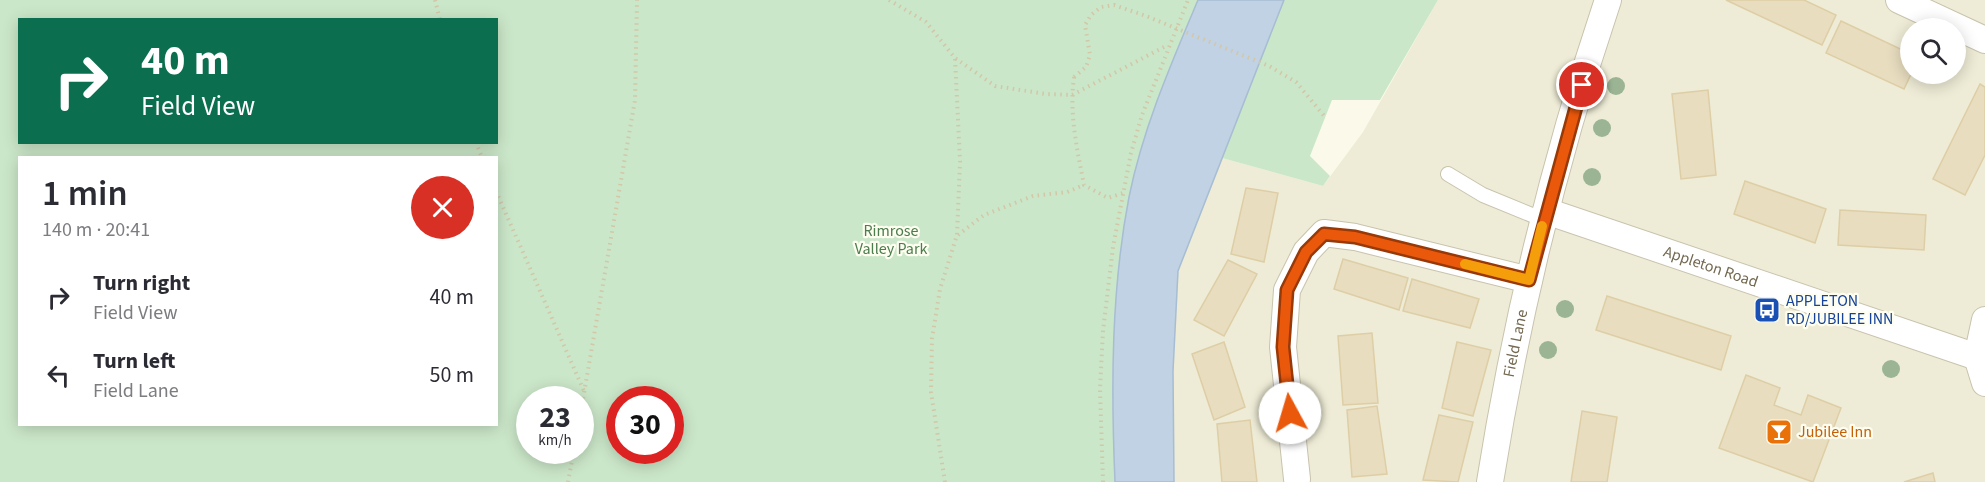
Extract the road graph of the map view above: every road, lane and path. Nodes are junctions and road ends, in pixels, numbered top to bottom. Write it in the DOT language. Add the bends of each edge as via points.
graph roads {
  1 [pos="435,0"];
  2 [pos="637,0"];
  3 [pos="889,0"];
  4 [pos="1188,0"];
  5 [pos="1608,0"];
  6 [pos="1899,0"];
  7 [pos="440,18"];
  8 [pos="1985,40"];
  9 [pos="1169,45"];
  10 [pos="956,58"];
  11 [pos="1072,95"];
  12 [pos="1325,117"];
  13 [pos="1448,174"];
  14 [pos="1084,185"];
  15 [pos="1124,193"];
  16 [pos="498,196"];
  17 [pos="1545,215"];
  18 [pos="957,236"];
  19 [pos="1529,280"];
  20 [pos="1985,320"];
  21 [pos="1977,357"];
  22 [pos="1985,383"];
  23 [pos="581,386"];
  24 [pos="586,386"];
  25 [pos="571,464"];
  26 [pos="1297,479"];
  27 [pos="568,482"];
  28 [pos="945,482"];
  29 [pos="1104,482"];
  30 [pos="1490,482"];
  1 -- 7 [label="path"];
  2 -- 24 [label="path" via="635,100"];
  3 -- 10 [label="path" via="926,22"];
  4 -- 9 [label="path"];
  5 -- 17 [label="street, Field Lane"];
  6 -- 8 [label="street"];
  9 -- 11 [label="path"];
  9 -- 15 [label="path" via="1142,115"];
  10 -- 11 [label="path" via="995,86"];
  10 -- 18 [label="path" via="960,161"];
  11 -- 12 [label="path, bridge" via="1074,77 1086,66 1090,55 1085,25 1101,7 1114,6 1269,66 1296,82"];
  11 -- 14 [label="path" via="1072,119"];
  13 -- 17 [label="lane" via="1483,195"];
  14 -- 15 [label="path" via="1108,198"];
  14 -- 18 [label="path" via="1067,192 1033,196 984,215"];
  15 -- 29 [label="path" via="1103,331 1100,389"];
  16 -- 23 [label="path"];
  17 -- 19 [label="street, Field Lane"];
  17 -- 21 [label="street, Appleton Road"];
  18 -- 28 [label="path" via="940,289 932,339 931,392"];
  19 -- 26 [label="street" via="1355,237 1324,234 1306,252 1287,290 1283,347"];
  19 -- 30 [label="street, Field Lane"];
  20 -- 21 [label="street"];
  21 -- 22 [label="street"];
  25 -- 27 [label="path"];
}
